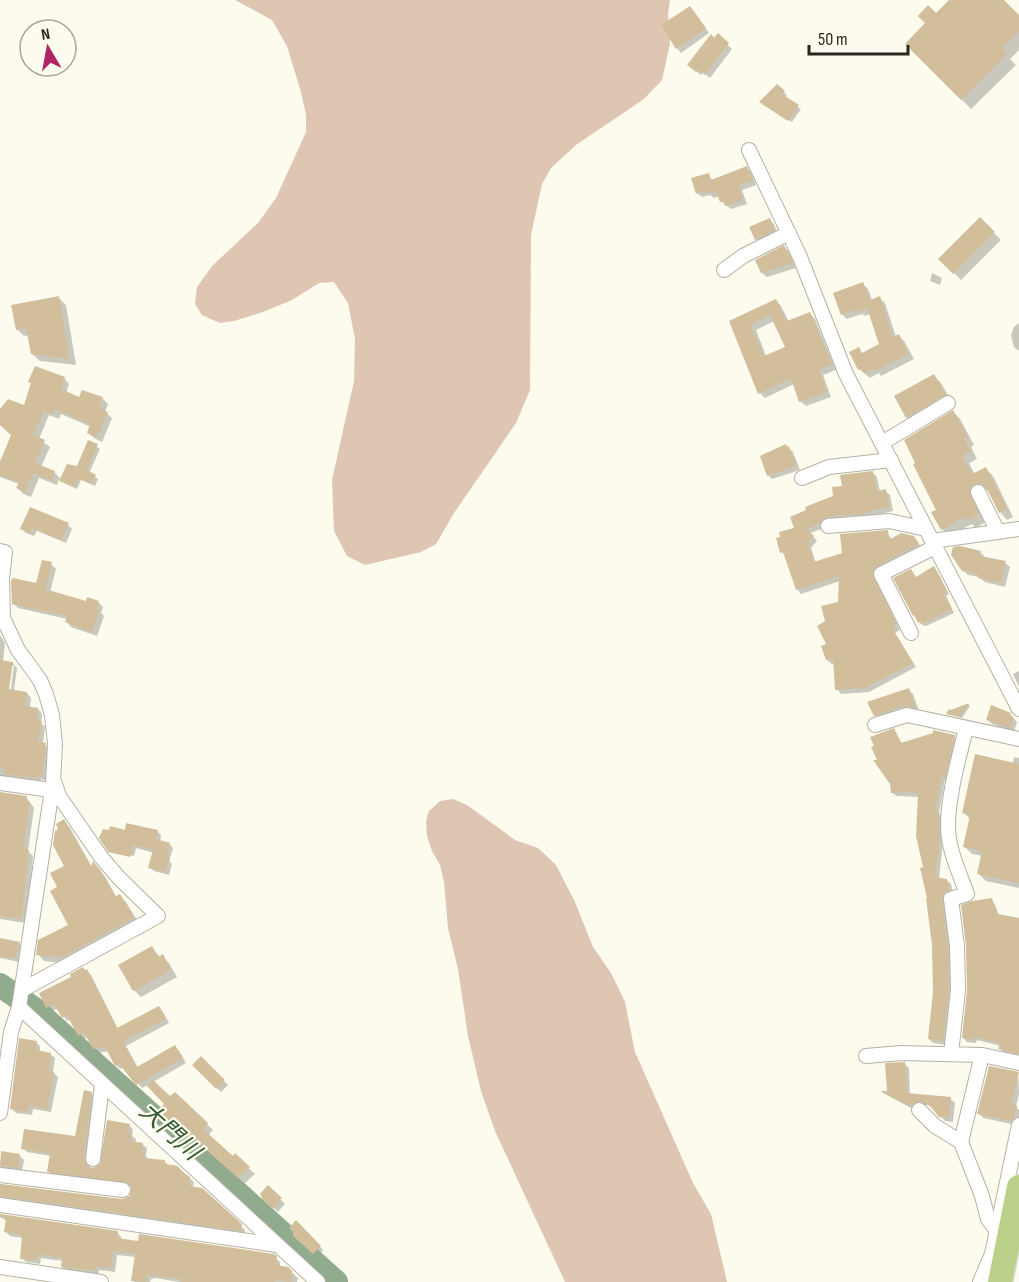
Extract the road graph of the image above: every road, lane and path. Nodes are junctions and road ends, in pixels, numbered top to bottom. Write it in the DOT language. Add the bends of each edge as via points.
graph roads {
  1 [pos="749,150"];
  2 [pos="789,233"];
  3 [pos="724,270"];
  4 [pos="948,403"];
  5 [pos="882,443"];
  6 [pos="891,460"];
  7 [pos="802,478"];
  8 [pos="978,492"];
  9 [pos="828,526"];
  10 [pos="1019,529"];
  11 [pos="998,532"];
  12 [pos="931,539"];
  13 [pos="0,550"];
  14 [pos="911,633"];
  15 [pos="1019,709"];
  16 [pos="875,725"];
  17 [pos="966,728"];
  18 [pos="1019,739"];
  19 [pos="53,776"];
  20 [pos="0,783"];
  21 [pos="51,790"];
  22 [pos="21,990"];
  23 [pos="19,1007"];
  24 [pos="951,1054"];
  25 [pos="982,1055"];
  26 [pos="866,1056"];
  27 [pos="1019,1064"];
  28 [pos="102,1085"];
  29 [pos="919,1110"];
  30 [pos="0,1113"];
  31 [pos="1019,1125"];
  32 [pos="962,1142"];
  33 [pos="93,1159"];
  34 [pos="0,1175"];
  35 [pos="1019,1187"];
  36 [pos="123,1190"];
  37 [pos="0,1205"];
  38 [pos="997,1231"];
  39 [pos="277,1245"];
  40 [pos="1019,1261"];
  41 [pos="0,1267"];
  42 [pos="101,1282"];
  43 [pos="318,1282"];
  44 [pos="980,1282"];
  45 [pos="1000,1282"];
  46 [pos="1014,1282"];
  1 -- 2 [label="street"];
  2 -- 3 [label="street"];
  2 -- 5 [label="street" via="846,374"];
  4 -- 5 [label="street"];
  5 -- 6 [label="street"];
  6 -- 7 [label="street" via="829,467"];
  6 -- 12 [label="street"];
  8 -- 11 [label="street"];
  9 -- 12 [label="street" via="889,521"];
  10 -- 11 [label="street"];
  11 -- 12 [label="street"];
  12 -- 14 [label="street" via="881,574"];
  12 -- 15 [label="street"];
  13 -- 19 [label="street" via="5,552 3,618 18,650 40,681 52,715 56,744"];
  16 -- 17 [label="street" via="907,715"];
  17 -- 18 [label="street"];
  17 -- 24 [label="street" via="948,826 952,855 967,894 951,899 958,990"];
  19 -- 21 [label="street"];
  19 -- 22 [label="street" via="59,796 101,857 158,916"];
  20 -- 21 [label="street"];
  21 -- 22 [label="street"];
  22 -- 23 [label="street"];
  23 -- 28 [label="street"];
  23 -- 30 [label="street" via="11,1032"];
  24 -- 25 [label="street"];
  24 -- 26 [label="street"];
  25 -- 27 [label="street"];
  25 -- 32 [label="street"];
  28 -- 33 [label="street"];
  28 -- 39 [label="street"];
  29 -- 32 [label="street" via="934,1126"];
  31 -- 38 [label="street"];
  32 -- 38 [label="street" via="988,1219"];
  34 -- 36 [label="street"];
  35 -- 45 [label="highway"];
  37 -- 39 [label="street"];
  38 -- 44 [label="street"];
  39 -- 43 [label="street"];
  40 -- 46 [label="highway"];
  41 -- 42 [label="street"];
}
